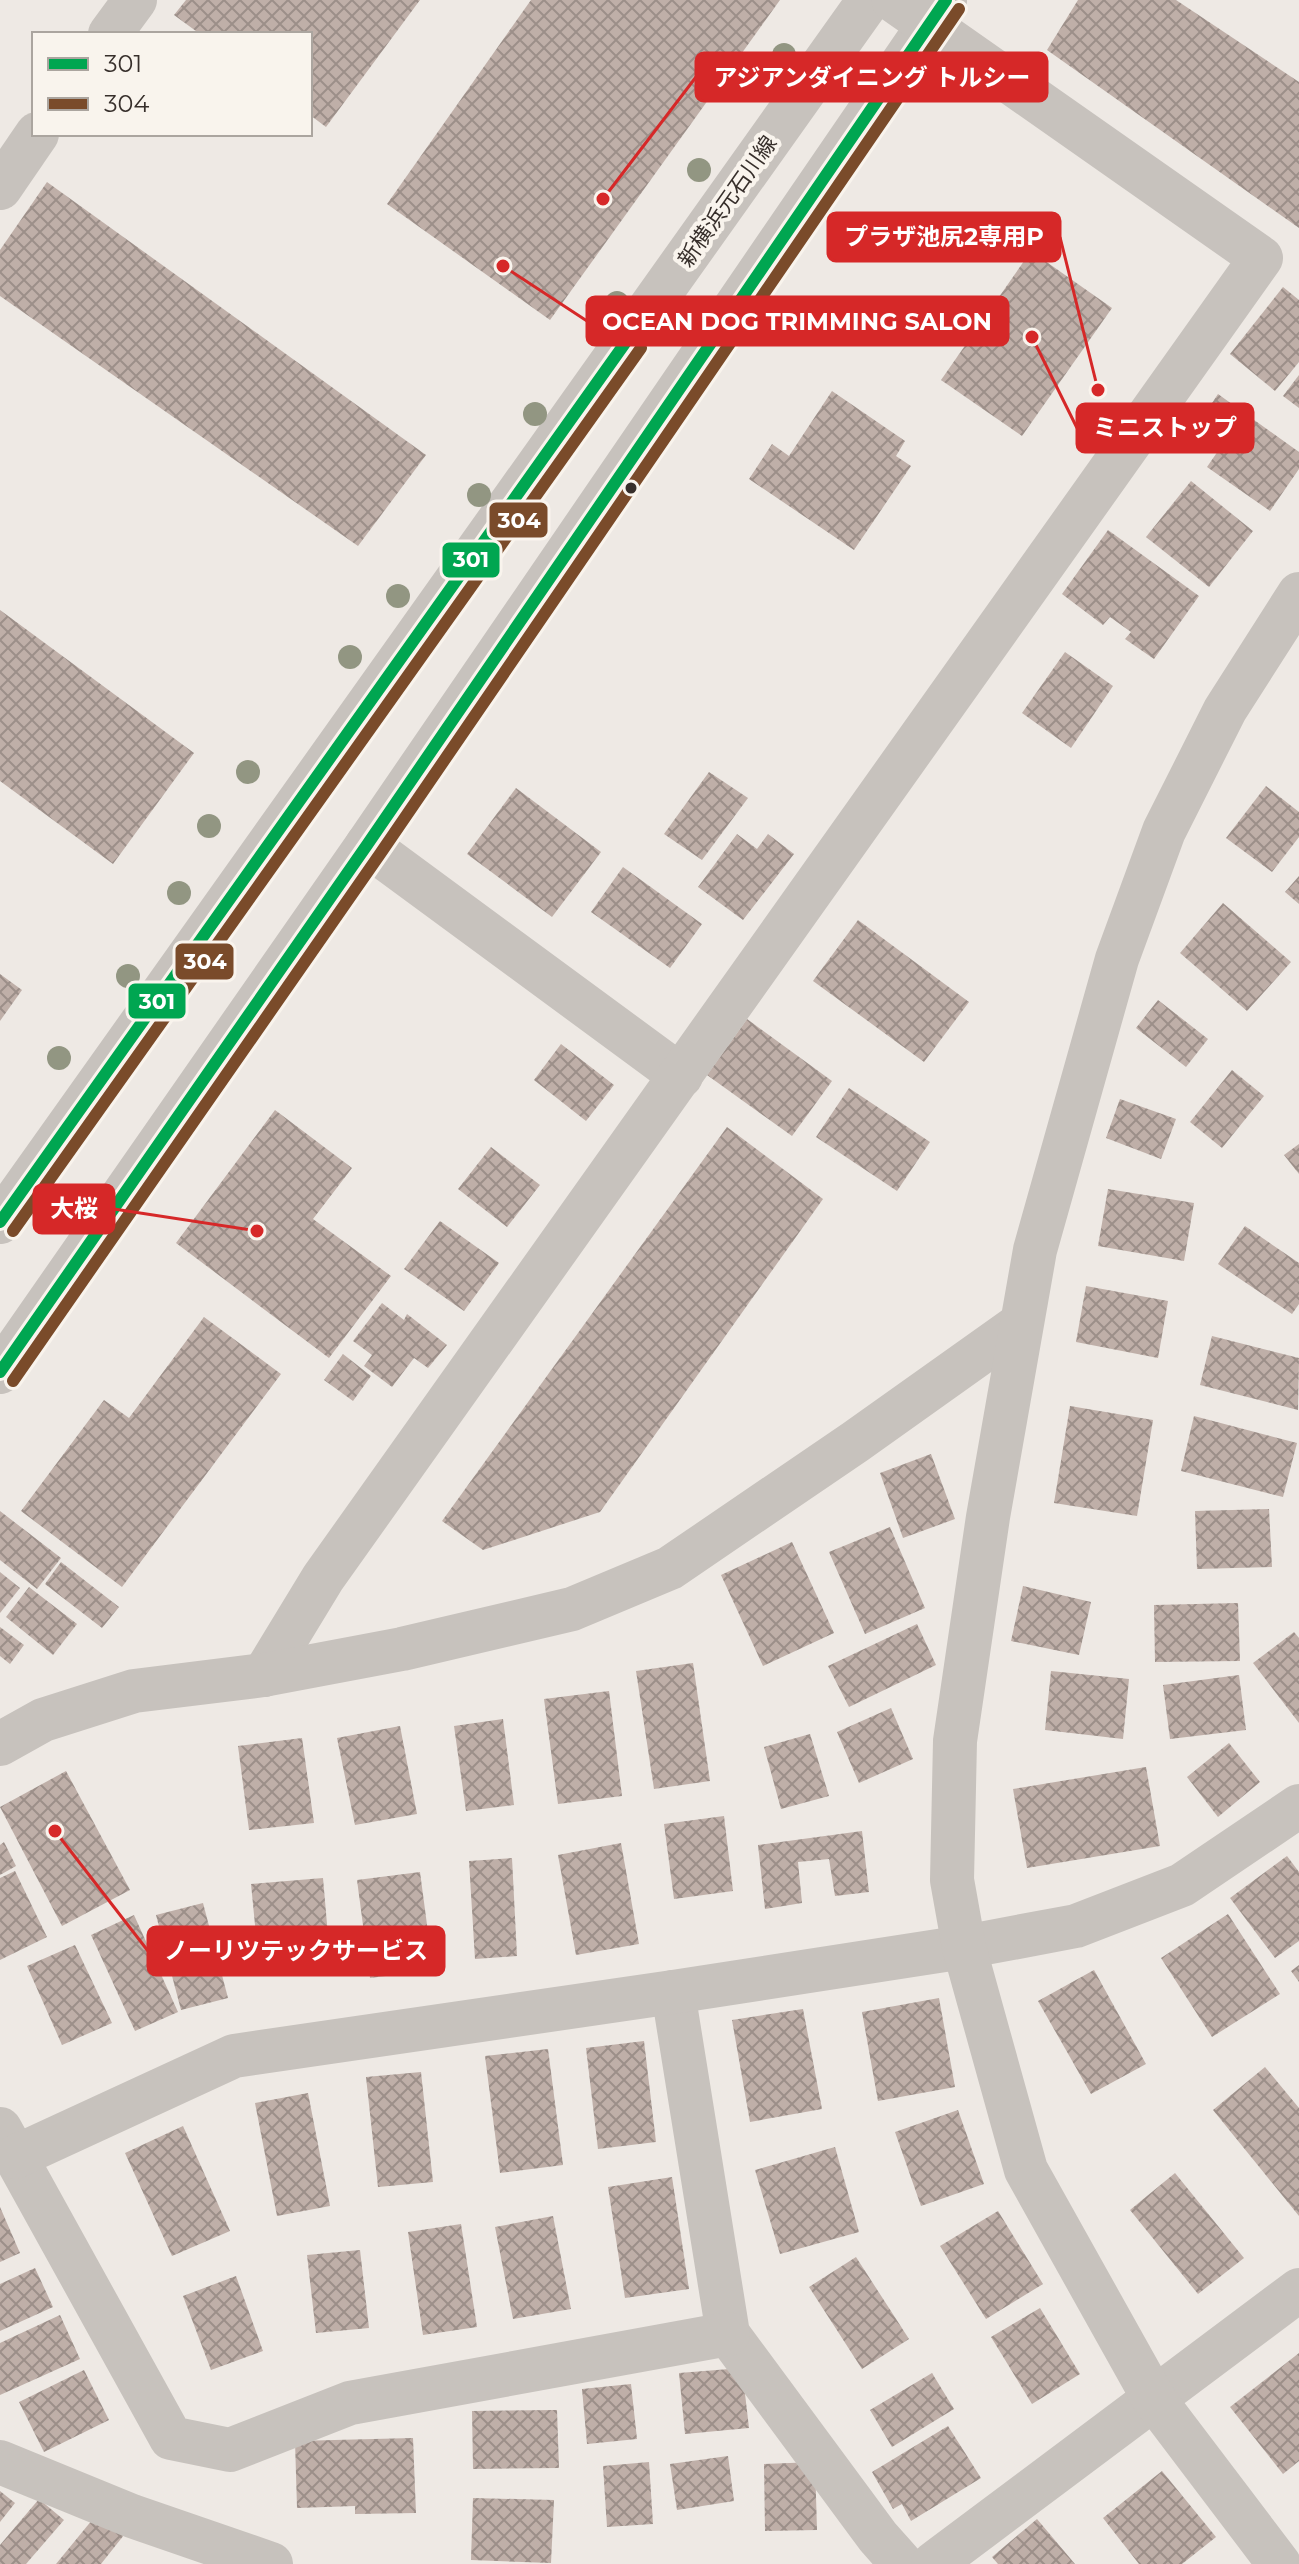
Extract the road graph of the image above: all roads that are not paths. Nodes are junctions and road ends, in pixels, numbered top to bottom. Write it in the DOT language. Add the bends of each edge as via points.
graph roads {
  1 [pos="135,0"];
  2 [pos="869,0"];
  3 [pos="893,0"];
  4 [pos="937,12"];
  5 [pos="111,32"];
  6 [pos="36,136"];
  7 [pos="0,188"];
  8 [pos="1299,594"];
  9 [pos="367,845"];
  10 [pos="681,1076"];
  11 [pos="0,1222"];
  12 [pos="1021,1324"];
  13 [pos="0,1372"];
  14 [pos="264,1675"];
  15 [pos="0,1744"];
  16 [pos="1299,1806"];
  17 [pos="964,1947"];
  18 [pos="673,1992"];
  19 [pos="7,2143"];
  20 [pos="1299,2290"];
  21 [pos="728,2334"];
  22 [pos="1154,2399"];
  23 [pos="0,2462"];
  24 [pos="271,2564"];
  25 [pos="902,2564"];
  26 [pos="933,2564"];
  27 [pos="1279,2564"];
  1 -- 5 [label="street"];
  2 -- 11 [label="street, 新横浜元石川線"];
  3 -- 4 [label="street"];
  4 -- 9 [label="street"];
  4 -- 10 [label="street" via="1261,258"];
  6 -- 7 [label="street"];
  8 -- 12 [label="street" via="1225,710 1164,831 1117,959 1035,1250"];
  9 -- 10 [label="street"];
  9 -- 13 [label="street"];
  10 -- 14 [label="street" via="323,1578"];
  12 -- 14 [label="street" via="670,1568 572,1609"];
  12 -- 17 [label="street" via="955,1741 952,1880"];
  14 -- 15 [label="street" via="134,1691 43,1720"];
  16 -- 17 [label="street" via="1182,1885 1076,1926"];
  17 -- 18 [label="street"];
  17 -- 22 [label="street" via="1026,2170"];
  18 -- 19 [label="street" via="234,2056"];
  18 -- 21 [label="street"];
  19 -- 21 [label="street" via="171,2438 230,2450 350,2403"];
  20 -- 22 [label="street"];
  21 -- 25 [label="street"];
  22 -- 26 [label="street"];
  22 -- 27 [label="street"];
  23 -- 24 [label="street" via="132,2516"];
}
